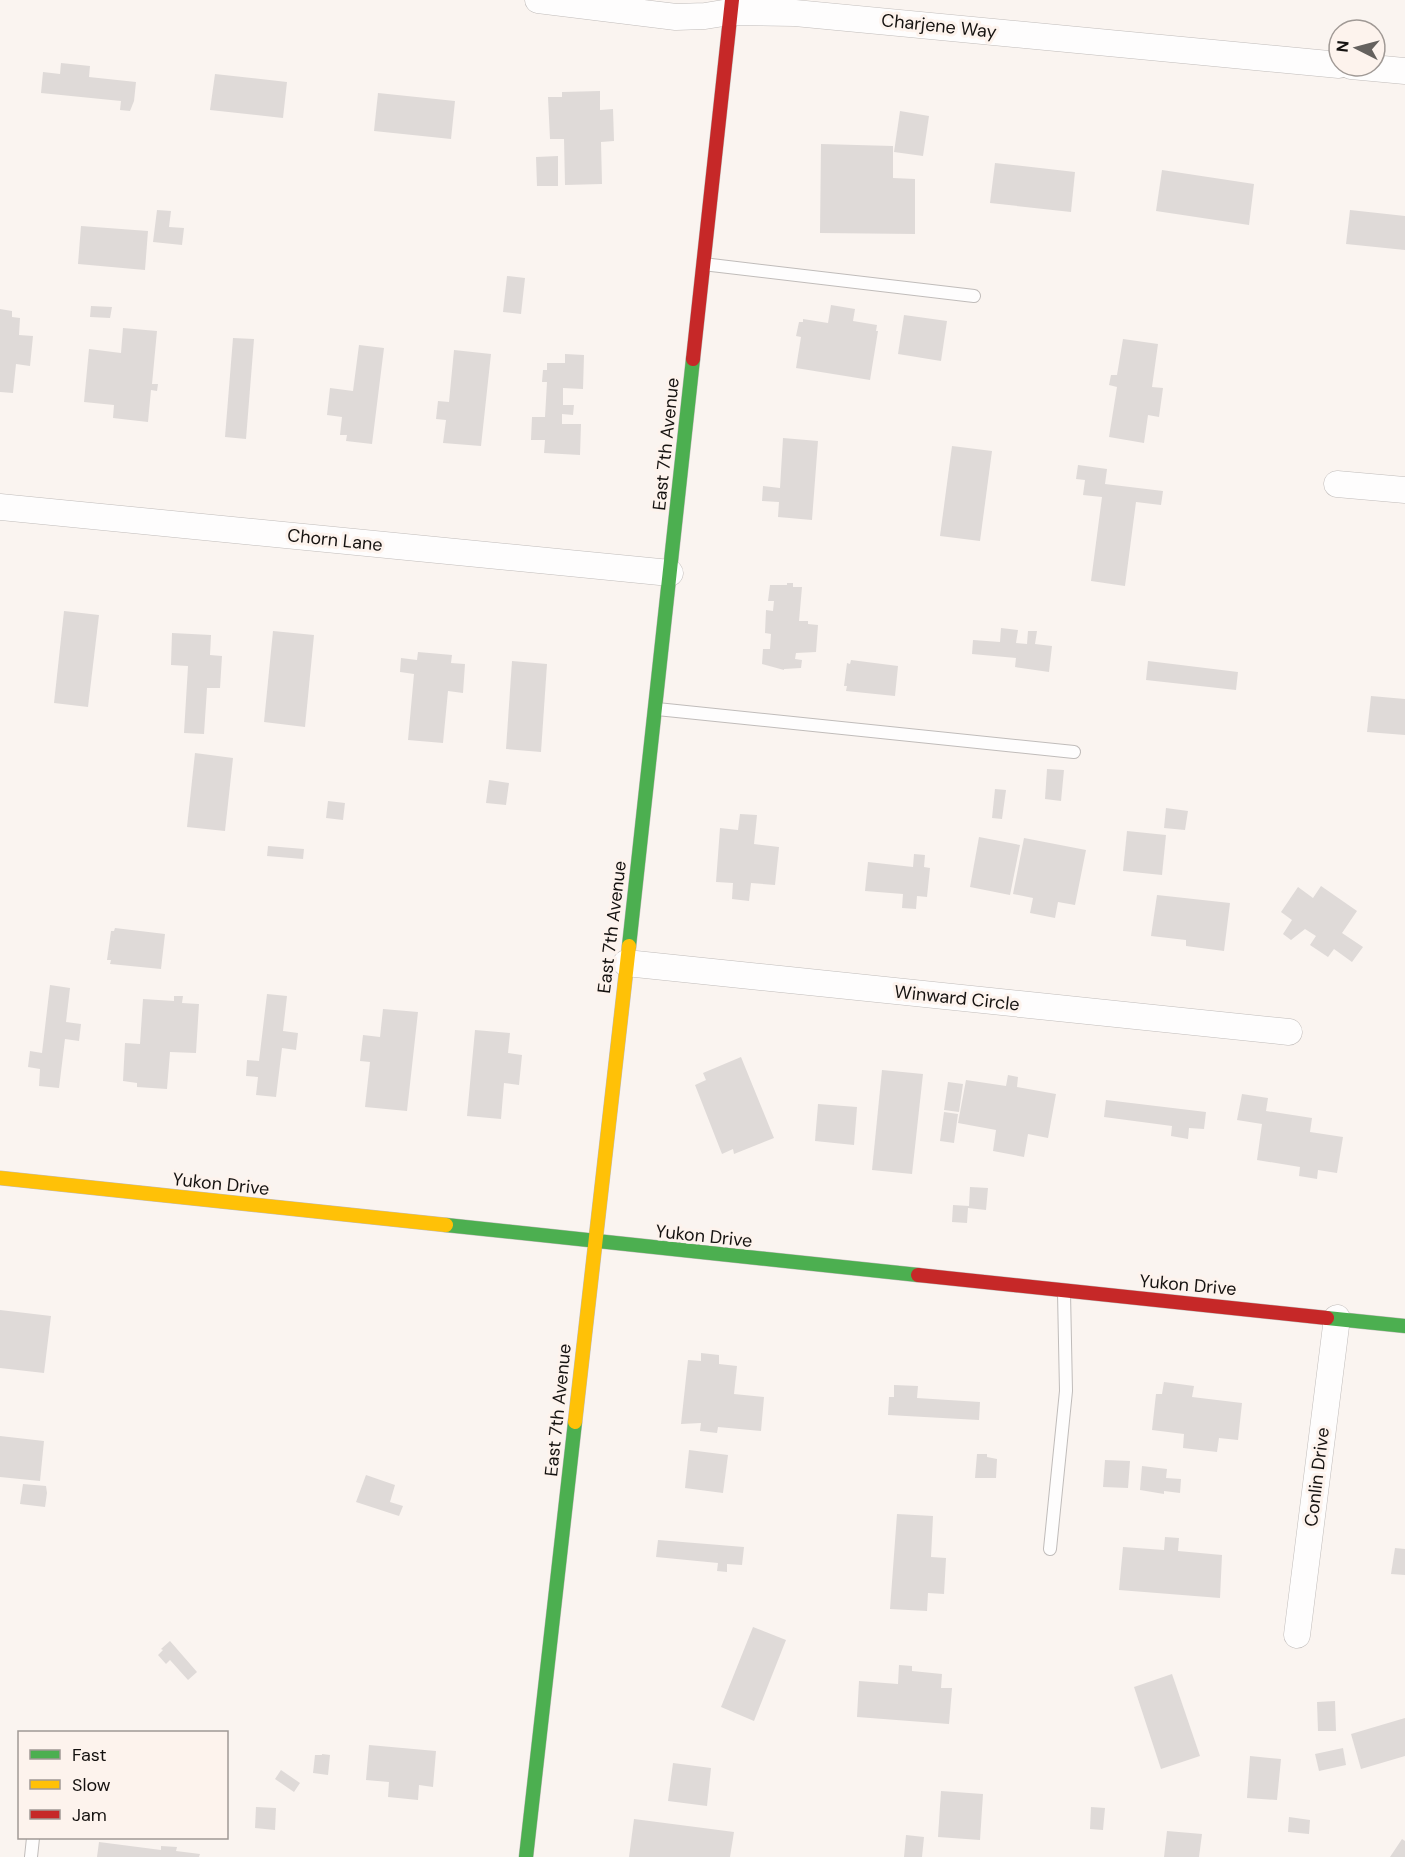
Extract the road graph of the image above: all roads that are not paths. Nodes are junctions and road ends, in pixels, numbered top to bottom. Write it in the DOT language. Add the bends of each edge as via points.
graph roads {
  1 [pos="538,0"];
  2 [pos="731,6"];
  3 [pos="1327,64"];
  4 [pos="1387,69"];
  5 [pos="1405,71"];
  6 [pos="702,264"];
  7 [pos="974,296"];
  8 [pos="1337,484"];
  9 [pos="1405,490"];
  10 [pos="0,507"];
  11 [pos="670,573"];
  12 [pos="656,709"];
  13 [pos="1074,752"];
  14 [pos="626,963"];
  15 [pos="1289,1032"];
  16 [pos="0,1178"];
  17 [pos="594,1242"];
  18 [pos="1064,1292"];
  19 [pos="1337,1318"];
  20 [pos="1405,1326"];
  21 [pos="1050,1550"];
  22 [pos="1297,1635"];
  23 [pos="33,1839"];
  24 [pos="31,1857"];
  25 [pos="526,1857"];
  1 -- 2 [label="street, Charjene Way" via="676,17 705,16"];
  2 -- 3 [label="street, Charjene Way"];
  2 -- 6 [label="main road, East 7th Avenue"];
  4 -- 5 [label="street"];
  6 -- 7 [label="lane"];
  6 -- 11 [label="main road, East 7th Avenue"];
  8 -- 9 [label="street"];
  10 -- 11 [label="street, Chorn Lane"];
  11 -- 12 [label="main road, East 7th Avenue"];
  12 -- 13 [label="lane"];
  12 -- 14 [label="main road, East 7th Avenue"];
  14 -- 15 [label="street, Winward Circle"];
  14 -- 17 [label="main road, East 7th Avenue"];
  16 -- 17 [label="main road, Yukon Drive"];
  17 -- 18 [label="main road, Yukon Drive"];
  17 -- 25 [label="main road, East 7th Avenue"];
  18 -- 19 [label="main road, Yukon Drive"];
  18 -- 21 [label="lane" via="1066,1390"];
  19 -- 20 [label="main road, Yukon Drive"];
  19 -- 22 [label="street, Conlin Drive"];
  23 -- 24 [label="lane"];
}
